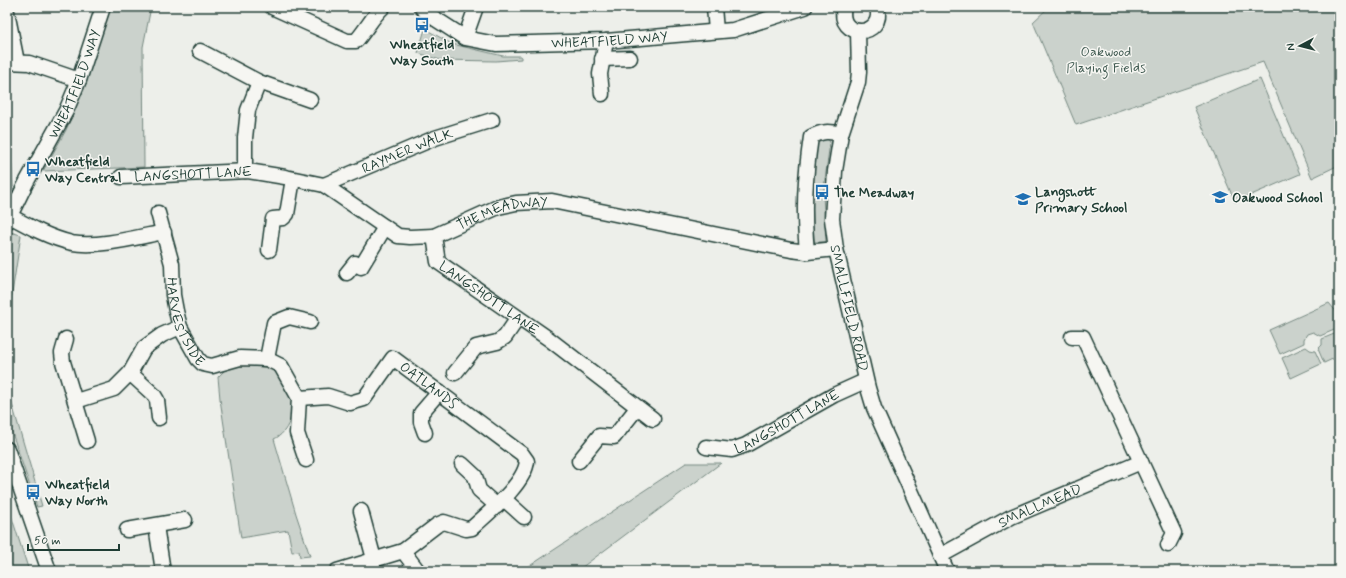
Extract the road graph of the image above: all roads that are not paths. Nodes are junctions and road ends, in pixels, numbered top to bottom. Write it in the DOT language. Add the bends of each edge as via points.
graph roads {
  1 [pos="103,7"];
  2 [pos="273,7"];
  3 [pos="383,7"];
  4 [pos="421,7"];
  5 [pos="476,7"];
  6 [pos="714,7"];
  7 [pos="804,7"];
  8 [pos="844,7"];
  9 [pos="877,7"];
  10 [pos="7,12"];
  11 [pos="716,31"];
  12 [pos="858,31"];
  13 [pos="465,38"];
  14 [pos="606,41"];
  15 [pos="200,51"];
  16 [pos="630,58"];
  17 [pos="602,59"];
  18 [pos="12,62"];
  19 [pos="79,80"];
  20 [pos="259,82"];
  21 [pos="602,94"];
  22 [pos="310,100"];
  23 [pos="492,120"];
  24 [pos="841,134"];
  25 [pos="245,171"];
  26 [pos="121,177"];
  27 [pos="293,179"];
  28 [pos="324,185"];
  29 [pos="158,213"];
  30 [pos="9,219"];
  31 [pos="385,227"];
  32 [pos="164,232"];
  33 [pos="434,236"];
  34 [pos="836,249"];
  35 [pos="269,250"];
  36 [pos="808,252"];
  37 [pos="347,273"];
  38 [pos="518,318"];
  39 [pos="310,322"];
  40 [pos="180,327"];
  41 [pos="1078,337"];
  42 [pos="66,339"];
  43 [pos="267,359"];
  44 [pos="130,373"];
  45 [pos="455,373"];
  46 [pos="865,381"];
  47 [pos="439,392"];
  48 [pos="299,398"];
  49 [pos="76,401"];
  50 [pos="637,408"];
  51 [pos="159,418"];
  52 [pos="653,419"];
  53 [pos="425,433"];
  54 [pos="87,441"];
  55 [pos="706,447"];
  56 [pos="7,449"];
  57 [pos="306,460"];
  58 [pos="579,461"];
  59 [pos="1141,462"];
  60 [pos="462,464"];
  61 [pos="500,502"];
  62 [pos="361,511"];
  63 [pos="524,517"];
  64 [pos="186,520"];
  65 [pos="156,526"];
  66 [pos="127,530"];
  67 [pos="1171,539"];
  68 [pos="403,551"];
  69 [pos="940,556"];
  70 [pos="374,559"];
  71 [pos="49,571"];
  72 [pos="163,571"];
  73 [pos="337,571"];
  74 [pos="418,571"];
  75 [pos="947,571"];
  1 -- 19 [label="street, WHEATFIELD WAY"];
  2 -- 3 [label="street" via="347,41 356,41 373,16"];
  4 -- 13 [label="street, WHEATFIELD WAY"];
  5 -- 13 [label="street"];
  6 -- 11 [label="street"];
  7 -- 11 [label="street, WHEATFIELD WAY" via="733,30"];
  8 -- 12 [label="street" via="847,25"];
  9 -- 12 [label="street" via="878,14 874,25 864,31"];
  10 -- 18 [label="street"];
  11 -- 14 [label="street, WHEATFIELD WAY"];
  12 -- 24 [label="street, SMALLFIELD ROAD" via="858,82"];
  13 -- 14 [label="street, WHEATFIELD WAY" via="496,44"];
  14 -- 17 [label="street"];
  15 -- 20 [label="street"];
  16 -- 17 [label="street"];
  17 -- 21 [label="street"];
  18 -- 19 [label="street" via="29,63"];
  19 -- 30 [label="street, WHEATFIELD WAY" via="66,111"];
  20 -- 22 [label="street"];
  20 -- 25 [label="street" via="248,110"];
  23 -- 28 [label="street, RAYMER WALK" via="434,138"];
  24 -- 34 [label="street, SMALLFIELD ROAD" via="834,171 832,205"];
  24 -- 36 [label="street" via="828,131 811,137 805,174 804,217"];
  25 -- 26 [label="street, LANGSHOTT LANE"];
  25 -- 27 [label="street, LANGSHOTT LANE"];
  27 -- 28 [label="street, LANGSHOTT LANE"];
  27 -- 35 [label="street" via="286,214 283,218 273,219"];
  28 -- 31 [label="street, LANGSHOTT LANE"];
  29 -- 32 [label="street, HARVESTSIDE"];
  30 -- 32 [label="street" via="74,243 110,243"];
  31 -- 33 [label="street, LANGSHOTT LANE" via="398,236"];
  31 -- 37 [label="street" via="360,267 355,262"];
  32 -- 40 [label="street, HARVESTSIDE" via="172,264 173,296"];
  33 -- 36 [label="street, THE MEADWAY" via="498,207 552,201"];
  33 -- 38 [label="street, LANGSHOTT LANE" via="438,262"];
  34 -- 36 [label="street, THE MEADWAY"];
  34 -- 46 [label="street, SMALLFIELD ROAD"];
  38 -- 45 [label="street" via="497,342 476,347"];
  38 -- 50 [label="street, LANGSHOTT LANE"];
  39 -- 43 [label="street" via="289,317 274,323"];
  40 -- 43 [label="street, HARVESTSIDE" via="203,364 212,366 240,358"];
  40 -- 44 [label="street" via="162,335 144,348"];
  41 -- 59 [label="street"];
  42 -- 49 [label="street" via="62,353 63,362"];
  43 -- 48 [label="street" via="281,366"];
  44 -- 49 [label="street" via="114,389"];
  44 -- 51 [label="street" via="157,400"];
  46 -- 55 [label="street, LANGSHOTT LANE" via="834,395 746,445 732,450"];
  46 -- 69 [label="street, SMALLFIELD ROAD" via="874,408"];
  47 -- 48 [label="street, OATLANDS" via="393,358 364,400 350,403 328,396"];
  47 -- 53 [label="street" via="421,413"];
  47 -- 61 [label="street, OATLANDS" via="522,454 527,461 524,474"];
  48 -- 57 [label="street" via="297,433"];
  49 -- 54 [label="street"];
  50 -- 52 [label="street, LANGSHOTT LANE"];
  50 -- 58 [label="street" via="614,437 598,436"];
  56 -- 71 [label="street"];
  59 -- 67 [label="street"];
  59 -- 69 [label="street, SMALLMEAD" via="1011,517"];
  60 -- 61 [label="street" via="476,476 479,490"];
  61 -- 63 [label="street"];
  61 -- 68 [label="street" via="472,528 466,529 444,522"];
  62 -- 70 [label="street"];
  64 -- 65 [label="street"];
  65 -- 66 [label="street"];
  65 -- 72 [label="street"];
  68 -- 70 [label="street"];
  68 -- 74 [label="street"];
  69 -- 75 [label="street, SMALLFIELD ROAD"];
  70 -- 73 [label="street"];
}
